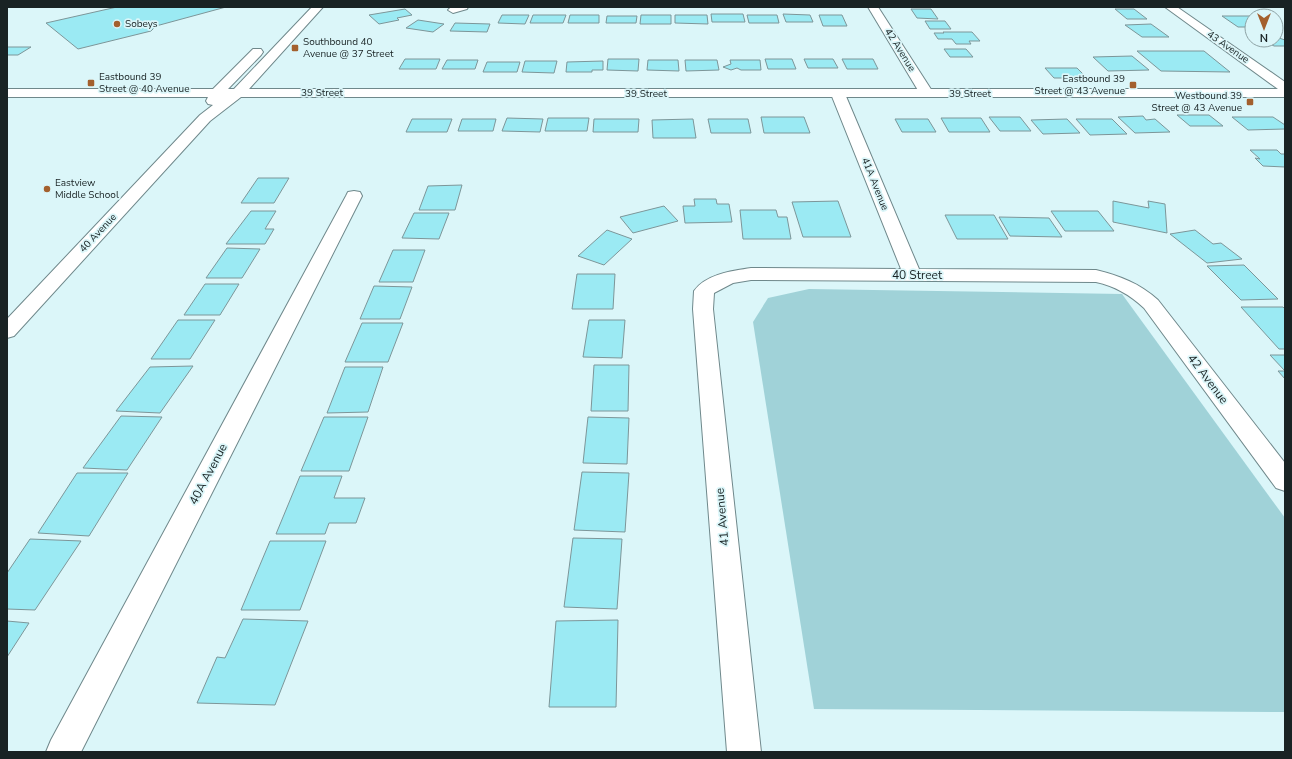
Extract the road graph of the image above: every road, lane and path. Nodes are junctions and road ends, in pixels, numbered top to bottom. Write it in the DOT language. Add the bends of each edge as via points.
graph roads {
  1 [pos="318,7"];
  2 [pos="873,7"];
  3 [pos="1170,7"];
  4 [pos="263,45"];
  5 [pos="1285,88"];
  6 [pos="238,93"];
  7 [pos="7,94"];
  8 [pos="217,94"];
  9 [pos="838,94"];
  10 [pos="927,94"];
  11 [pos="1285,94"];
  12 [pos="205,118"];
  13 [pos="354,196"];
  14 [pos="912,274"];
  15 [pos="1124,283"];
  16 [pos="711,285"];
  17 [pos="7,331"];
  18 [pos="1285,481"];
  19 [pos="63,752"];
  20 [pos="744,752"];
  1 -- 6 [label="street, 40 Avenue"];
  2 -- 10 [label="street, 42 Avenue"];
  3 -- 5 [label="street, 43 Avenue"];
  4 -- 8 [label="street, 40 Avenue"];
  6 -- 8 [label="street, 39 Street"];
  6 -- 9 [label="street, 39 Street"];
  6 -- 12 [label="street, 40 Avenue"];
  7 -- 8 [label="street, 39 Street"];
  8 -- 12 [label="street, 40 Avenue"];
  9 -- 10 [label="street, 39 Street"];
  9 -- 14 [label="street, 41A Avenue"];
  10 -- 11 [label="street, 39 Street"];
  12 -- 17 [label="street, 40 Avenue"];
  13 -- 19 [label="street, 40A Avenue"];
  14 -- 15 [label="street, 40 Street" via="1096,276"];
  14 -- 16 [label="street, 40 Street" via="751,274 734,276"];
  15 -- 18 [label="street, 42 Avenue" via="1151,304"];
  16 -- 20 [label="street, 41 Avenue" via="704,291 703,309"];
}
